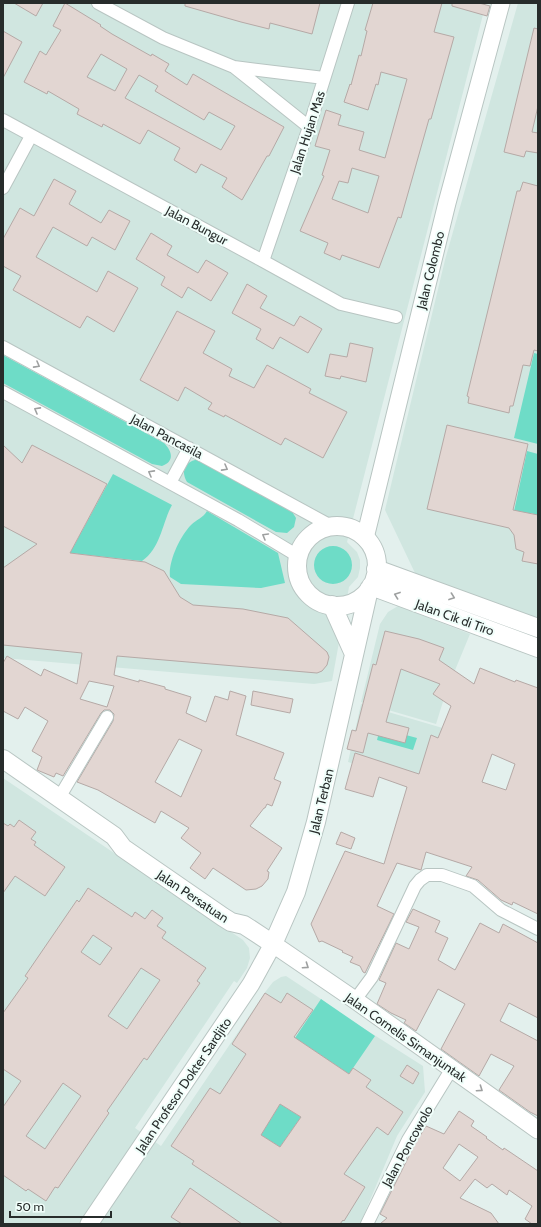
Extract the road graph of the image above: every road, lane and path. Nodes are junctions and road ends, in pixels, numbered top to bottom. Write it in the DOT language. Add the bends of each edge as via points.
graph roads {
  1 [pos="98,3"];
  2 [pos="348,3"];
  3 [pos="501,3"];
  4 [pos="234,67"];
  5 [pos="324,78"];
  6 [pos="3,120"];
  7 [pos="309,127"];
  8 [pos="31,136"];
  9 [pos="3,188"];
  10 [pos="263,260"];
  11 [pos="396,317"];
  12 [pos="3,347"];
  13 [pos="3,392"];
  14 [pos="189,448"];
  15 [pos="170,483"];
  16 [pos="332,526"];
  17 [pos="365,538"];
  18 [pos="298,556"];
  19 [pos="372,581"];
  20 [pos="332,605"];
  21 [pos="538,628"];
  22 [pos="538,648"];
  23 [pos="354,654"];
  24 [pos="107,717"];
  25 [pos="3,759"];
  26 [pos="59,798"];
  27 [pos="538,929"];
  28 [pos="273,944"];
  29 [pos="356,1000"];
  30 [pos="451,1070"];
  31 [pos="538,1130"];
  32 [pos="89,1224"];
  33 [pos="367,1224"];
  1 -- 4 [label="street" via="163,38"];
  2 -- 5 [label="street, Jalan Hujan Mas"];
  3 -- 17 [label="main road, Jalan Colombo" via="446,203"];
  4 -- 5 [label="street"];
  4 -- 7 [label="street"];
  5 -- 7 [label="street, Jalan Hujan Mas"];
  6 -- 8 [label="street, Jalan Bungur"];
  7 -- 10 [label="street, Jalan Hujan Mas"];
  8 -- 9 [label="street"];
  8 -- 10 [label="street, Jalan Bungur"];
  10 -- 11 [label="street, Jalan Bungur" via="341,304"];
  12 -- 14 [label="street, Jalan Pancasila, one-way"];
  15 -- 13 [label="street, one-way"];
  14 -- 15 [label="street"];
  14 -- 16 [label="street, Jalan Pancasila, one-way"];
  18 -- 15 [label="street, one-way"];
  16 -- 17 [label="main road" via="351,528"];
  16 -- 18 [label="main road" via="312,535"];
  17 -- 19 [label="main road" via="374,552"];
  18 -- 20 [label="main road" via="298,572 302,585 315,599"];
  19 -- 20 [label="main road" via="362,597 344,605"];
  19 -- 21 [label="main road, Jalan Cik di Tiro, one-way"];
  22 -- 19 [label="main road, Jalan Cik di Tiro, one-way"];
  19 -- 23 [label="main road, Jalan Terban"];
  20 -- 23 [label="main road"];
  23 -- 28 [label="main road, Jalan Terban" via="309,848 293,898"];
  24 -- 26 [label="street"];
  25 -- 26 [label="main road, Jalan Persatuan"];
  26 -- 28 [label="main road, Jalan Persatuan" via="114,836 128,838 237,912 244,925"];
  27 -- 29 [label="street" via="501,910 473,886 442,875 427,875 415,886 372,977"];
  28 -- 29 [label="main road, Jalan Cornelis Simanjuntak, one-way"];
  28 -- 32 [label="main road, Jalan Profesor Dokter Sardjito" via="251,984"];
  29 -- 30 [label="main road, Jalan Cornelis Simanjuntak"];
  30 -- 31 [label="main road, Jalan Cornelis Simanjuntak, one-way"];
  30 -- 33 [label="street, Jalan Poncowolo" via="408,1140"];
}
